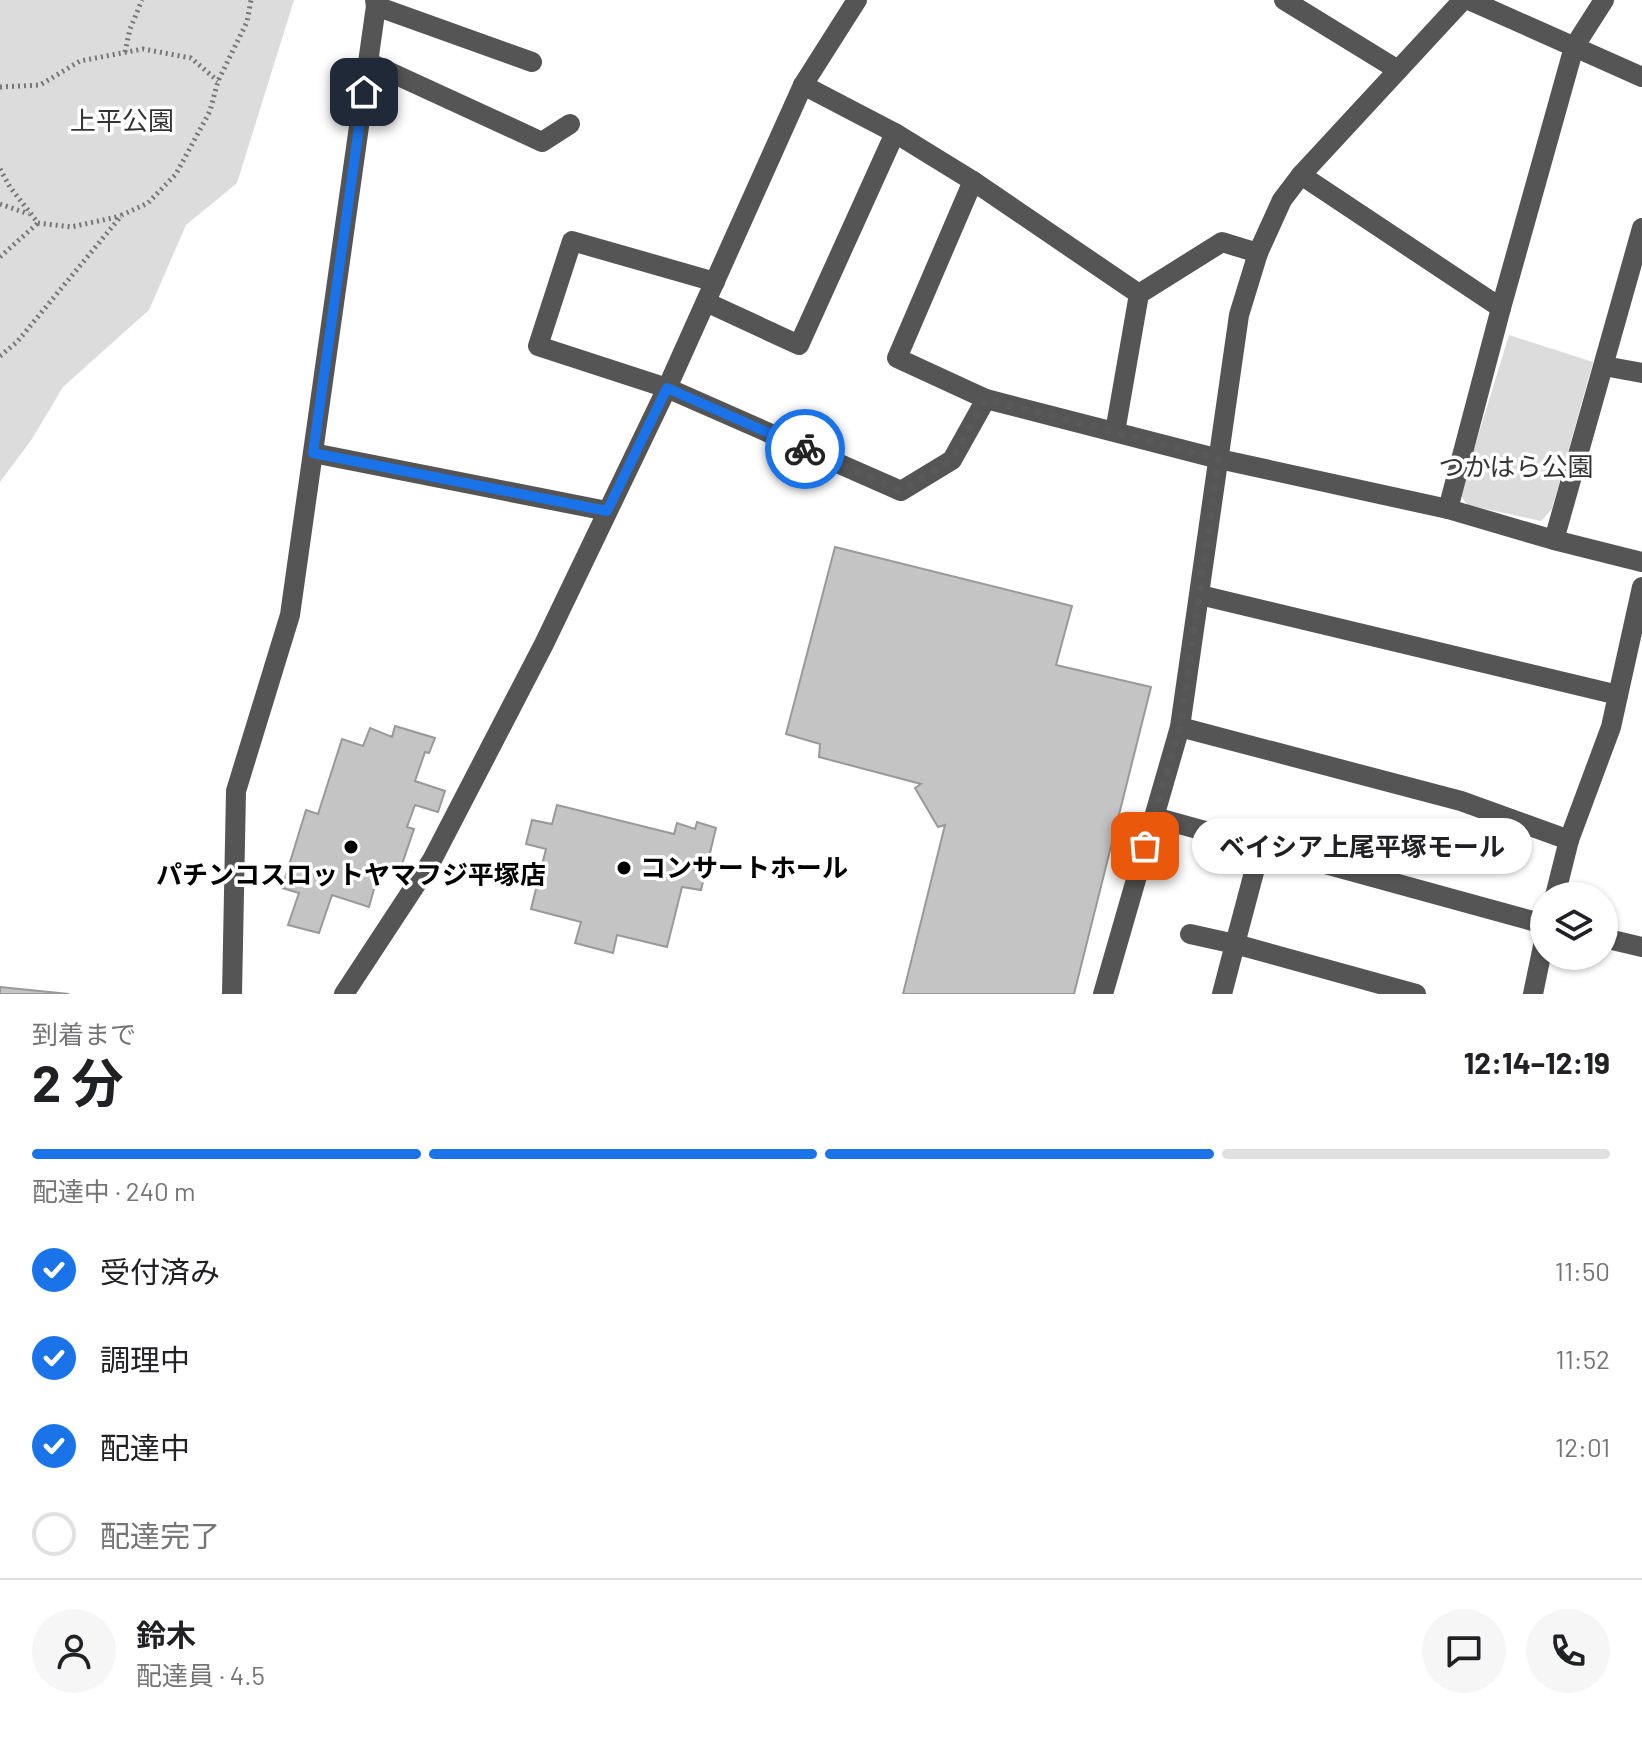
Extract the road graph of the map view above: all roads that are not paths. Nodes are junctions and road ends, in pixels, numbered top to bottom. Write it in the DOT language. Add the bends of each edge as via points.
graph roads {
  1 [pos="857,0"];
  2 [pos="1284,0"];
  3 [pos="1466,0"];
  4 [pos="1604,0"];
  5 [pos="376,3"];
  6 [pos="1574,47"];
  7 [pos="368,62"];
  8 [pos="532,62"];
  9 [pos="1398,70"];
  10 [pos="1642,77"];
  11 [pos="803,85"];
  12 [pos="570,124"];
  13 [pos="895,133"];
  14 [pos="1301,175"];
  15 [pos="973,181"];
  16 [pos="1642,228"];
  17 [pos="1258,253"];
  18 [pos="715,282"];
  19 [pos="1139,294"];
  20 [pos="706,302"];
  21 [pos="1501,308"];
  22 [pos="1604,366"];
  23 [pos="1642,373"];
  24 [pos="667,388"];
  25 [pos="986,399"];
  26 [pos="1115,432"];
  27 [pos="313,453"];
  28 [pos="1219,459"];
  29 [pos="1448,509"];
  30 [pos="607,511"];
  31 [pos="1554,540"];
  32 [pos="1642,562"];
  33 [pos="1642,587"];
  34 [pos="1200,595"];
  35 [pos="1618,695"];
  36 [pos="1180,727"];
  37 [pos="1154,817"];
  38 [pos="1569,840"];
  39 [pos="1261,846"];
  40 [pos="1558,882"];
  41 [pos="1530,920"];
  42 [pos="1190,934"];
  43 [pos="1618,941"];
  44 [pos="1235,944"];
  45 [pos="1642,947"];
  46 [pos="1538,970"];
  47 [pos="232,994"];
  48 [pos="344,994"];
  49 [pos="1103,994"];
  50 [pos="1222,994"];
  51 [pos="1416,994"];
  52 [pos="1533,994"];
  1 -- 11 [label="street"];
  2 -- 9 [label="street"];
  3 -- 6 [label="street"];
  3 -- 9 [label="street"];
  4 -- 6 [label="street"];
  5 -- 7 [label="street"];
  5 -- 8 [label="street"];
  6 -- 10 [label="street"];
  6 -- 21 [label="street"];
  7 -- 12 [label="street" via="542,142"];
  7 -- 27 [label="street"];
  9 -- 14 [label="street"];
  11 -- 13 [label="street"];
  11 -- 18 [label="street"];
  13 -- 15 [label="street"];
  13 -- 20 [label="street" via="799,345"];
  14 -- 17 [label="street" via="1282,200"];
  14 -- 21 [label="street"];
  15 -- 19 [label="street"];
  15 -- 25 [label="street" via="897,358"];
  16 -- 22 [label="street"];
  17 -- 19 [label="street" via="1222,242"];
  17 -- 28 [label="street" via="1239,315"];
  18 -- 20 [label="street"];
  18 -- 24 [label="street" via="572,241 538,346"];
  19 -- 26 [label="street"];
  20 -- 24 [label="street"];
  21 -- 29 [label="street"];
  22 -- 23 [label="street"];
  22 -- 31 [label="street"];
  24 -- 25 [label="street" via="901,491 952,460"];
  24 -- 30 [label="street"];
  25 -- 26 [label="street"];
  26 -- 28 [label="street"];
  27 -- 30 [label="street"];
  27 -- 47 [label="street" via="290,615 236,791"];
  28 -- 29 [label="street"];
  28 -- 34 [label="street"];
  29 -- 31 [label="street"];
  30 -- 48 [label="street" via="432,860"];
  31 -- 32 [label="street"];
  33 -- 35 [label="street"];
  34 -- 35 [label="street"];
  34 -- 36 [label="street"];
  35 -- 38 [label="street"];
  36 -- 37 [label="street"];
  36 -- 38 [label="street" via="1461,801"];
  37 -- 39 [label="street"];
  37 -- 49 [label="street"];
  38 -- 40 [label="street"];
  39 -- 41 [label="street"];
  39 -- 44 [label="street"];
  42 -- 44 [label="street"];
  43 -- 45 [label="street"];
  44 -- 50 [label="street"];
  44 -- 51 [label="street"];
  46 -- 52 [label="street"];
}
